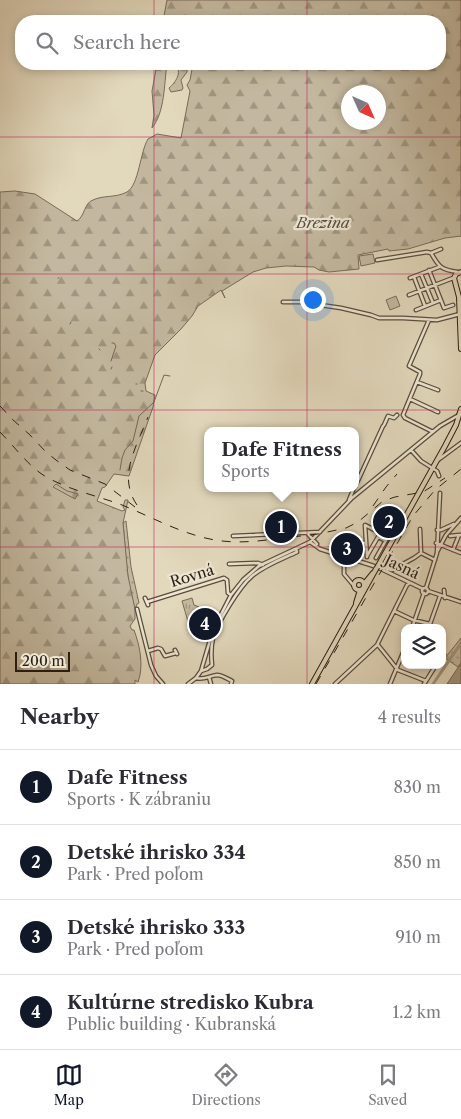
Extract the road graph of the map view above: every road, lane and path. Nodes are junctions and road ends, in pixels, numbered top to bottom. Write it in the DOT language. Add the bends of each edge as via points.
graph roads {
  1 [pos="440,249"];
  2 [pos="430,252"];
  3 [pos="377,260"];
  4 [pos="439,267"];
  5 [pos="429,270"];
  6 [pos="421,274"];
  7 [pos="458,281"];
  8 [pos="435,285"];
  9 [pos="427,288"];
  10 [pos="419,291"];
  11 [pos="409,295"];
  12 [pos="441,300"];
  13 [pos="283,302"];
  14 [pos="433,303"];
  15 [pos="453,305"];
  16 [pos="425,306"];
  17 [pos="416,310"];
  18 [pos="460,314"];
  19 [pos="429,320"];
  20 [pos="461,349"];
  21 [pos="417,382"];
  22 [pos="438,390"];
  23 [pos="409,399"];
  24 [pos="461,411"];
  25 [pos="438,412"];
  26 [pos="404,417"];
  27 [pos="432,432"];
  28 [pos="461,442"];
  29 [pos="445,446"];
  30 [pos="454,448"];
  31 [pos="411,450"];
  32 [pos="437,461"];
  33 [pos="433,468"];
  34 [pos="440,476"];
  35 [pos="359,479"];
  36 [pos="353,492"];
  37 [pos="440,494"];
  38 [pos="349,502"];
  39 [pos="378,518"];
  40 [pos="461,518"];
  41 [pos="384,520"];
  42 [pos="458,522"];
  43 [pos="388,523"];
  44 [pos="394,526"];
  45 [pos="372,529"];
  46 [pos="420,529"];
  47 [pos="437,530"];
  48 [pos="320,532"];
  49 [pos="377,532"];
  50 [pos="306,533"];
  51 [pos="317,535"];
  52 [pos="460,535"];
  53 [pos="232,536"];
  54 [pos="450,536"];
  55 [pos="311,541"];
  56 [pos="386,541"];
  57 [pos="365,543"];
  58 [pos="436,543"];
  59 [pos="316,544"];
  60 [pos="440,545"];
  61 [pos="366,548"];
  62 [pos="320,549"];
  63 [pos="453,550"];
  64 [pos="370,551"];
  65 [pos="421,553"];
  66 [pos="437,553"];
  67 [pos="461,553"];
  68 [pos="348,557"];
  69 [pos="376,558"];
  70 [pos="435,560"];
  71 [pos="229,564"];
  72 [pos="265,565"];
  73 [pos="376,569"];
  74 [pos="387,569"];
  75 [pos="410,583"];
  76 [pos="240,585"];
  77 [pos="359,585"];
  78 [pos="424,590"];
  79 [pos="444,590"];
  80 [pos="231,595"];
  81 [pos="440,596"];
  82 [pos="145,598"];
  83 [pos="445,598"];
  84 [pos="231,600"];
  85 [pos="461,602"];
  86 [pos="137,609"];
  87 [pos="353,610"];
  88 [pos="394,611"];
  89 [pos="414,620"];
  90 [pos="413,624"];
  91 [pos="378,645"];
  92 [pos="210,646"];
  93 [pos="148,651"];
  94 [pos="176,652"];
  95 [pos="206,656"];
  96 [pos="210,657"];
  97 [pos="401,661"];
  98 [pos="397,668"];
  99 [pos="433,669"];
  100 [pos="201,670"];
  101 [pos="209,677"];
  102 [pos="196,678"];
  103 [pos="425,682"];
  104 [pos="163,684"];
  105 [pos="188,684"];
  106 [pos="212,684"];
  107 [pos="231,684"];
  108 [pos="312,684"];
  109 [pos="336,684"];
  110 [pos="390,684"];
  1 -- 2 [label="street"];
  2 -- 3 [label="street"];
  2 -- 4 [label="street"];
  4 -- 5 [label="street"];
  4 -- 7 [label="street"];
  5 -- 6 [label="street"];
  5 -- 8 [label="street"];
  6 -- 9 [label="street"];
  6 -- 10 [label="street" via="412,277"];
  7 -- 8 [label="street"];
  7 -- 18 [label="main road"];
  8 -- 9 [label="street"];
  8 -- 12 [label="street"];
  9 -- 10 [label="street"];
  9 -- 14 [label="street"];
  10 -- 11 [label="street"];
  10 -- 16 [label="street"];
  12 -- 14 [label="street"];
  12 -- 15 [label="street" via="444,308"];
  13 -- 19 [label="street" via="341,308 379,318"];
  14 -- 16 [label="street"];
  16 -- 17 [label="street"];
  18 -- 19 [label="street"];
  18 -- 20 [label="main road"];
  19 -- 21 [label="street" via="408,366 420,372"];
  21 -- 22 [label="street"];
  21 -- 23 [label="street"];
  23 -- 25 [label="street"];
  23 -- 26 [label="street"];
  24 -- 27 [label="street"];
  24 -- 29 [label="main road"];
  26 -- 27 [label="street"];
  26 -- 35 [label="street" via="388,416"];
  27 -- 31 [label="street"];
  28 -- 30 [label="street"];
  29 -- 30 [label="street"];
  29 -- 32 [label="main road"];
  30 -- 32 [label="street"];
  31 -- 33 [label="street"];
  31 -- 38 [label="street"];
  32 -- 33 [label="main road"];
  33 -- 34 [label="street"];
  33 -- 73 [label="main road"];
  36 -- 38 [label="street"];
  37 -- 47 [label="street"];
  38 -- 48 [label="street"];
  39 -- 45 [label="street"];
  40 -- 42 [label="street"];
  41 -- 49 [label="street"];
  42 -- 47 [label="street"];
  42 -- 60 [label="street"];
  43 -- 49 [label="street" via="382,534"];
  44 -- 56 [label="street"];
  45 -- 49 [label="street"];
  45 -- 57 [label="street" via="364,524"];
  46 -- 65 [label="street"];
  47 -- 58 [label="street"];
  48 -- 50 [label="street"];
  48 -- 51 [label="street"];
  50 -- 53 [label="street"];
  50 -- 55 [label="street"];
  51 -- 55 [label="street"];
  51 -- 59 [label="street"];
  52 -- 54 [label="street"];
  52 -- 63 [label="street"];
  55 -- 59 [label="street"];
  55 -- 62 [label="street, Jasná"];
  55 -- 72 [label="street"];
  56 -- 64 [label="street" via="378,537"];
  56 -- 69 [label="street"];
  57 -- 61 [label="street"];
  57 -- 68 [label="street" via="356,544"];
  58 -- 60 [label="street"];
  58 -- 66 [label="street"];
  59 -- 62 [label="street"];
  60 -- 63 [label="street"];
  60 -- 66 [label="street"];
  61 -- 64 [label="street"];
  61 -- 64 [label="street" via="367,557"];
  62 -- 68 [label="street, Jasná"];
  63 -- 67 [label="street"];
  65 -- 70 [label="street"];
  65 -- 74 [label="street" via="392,570"];
  66 -- 70 [label="street"];
  68 -- 75 [label="street, Jasná"];
  68 -- 77 [label="street" via="343,571"];
  70 -- 78 [label="street"];
  71 -- 72 [label="street"];
  72 -- 76 [label="street"];
  73 -- 77 [label="main road"];
  73 -- 87 [label="main road"];
  75 -- 78 [label="street, Jasná"];
  75 -- 88 [label="street"];
  76 -- 80 [label="street"];
  76 -- 84 [label="street"];
  77 -- 87 [label="main road"];
  78 -- 81 [label="street"];
  78 -- 89 [label="street"];
  79 -- 83 [label="street"];
  80 -- 82 [label="street, Rovná" via="224,578 147,604"];
  80 -- 84 [label="street"];
  81 -- 83 [label="street"];
  81 -- 89 [label="street" via="430,624"];
  83 -- 85 [label="street"];
  84 -- 92 [label="street"];
  86 -- 93 [label="street"];
  87 -- 108 [label="main road"];
  88 -- 89 [label="street"];
  88 -- 91 [label="street"];
  89 -- 90 [label="street"];
  91 -- 98 [label="street"];
  91 -- 109 [label="street"];
  92 -- 95 [label="street"];
  92 -- 96 [label="street"];
  93 -- 94 [label="street" via="161,648 165,656"];
  93 -- 104 [label="street" via="153,669"];
  95 -- 96 [label="street"];
  95 -- 100 [label="street"];
  96 -- 100 [label="street" via="212,666"];
  97 -- 98 [label="street"];
  98 -- 103 [label="street"];
  98 -- 110 [label="street"];
  99 -- 103 [label="street"];
  100 -- 102 [label="street"];
  101 -- 102 [label="street"];
  101 -- 106 [label="street"];
  101 -- 107 [label="street" via="222,676 232,681"];
  102 -- 105 [label="street"];
}
